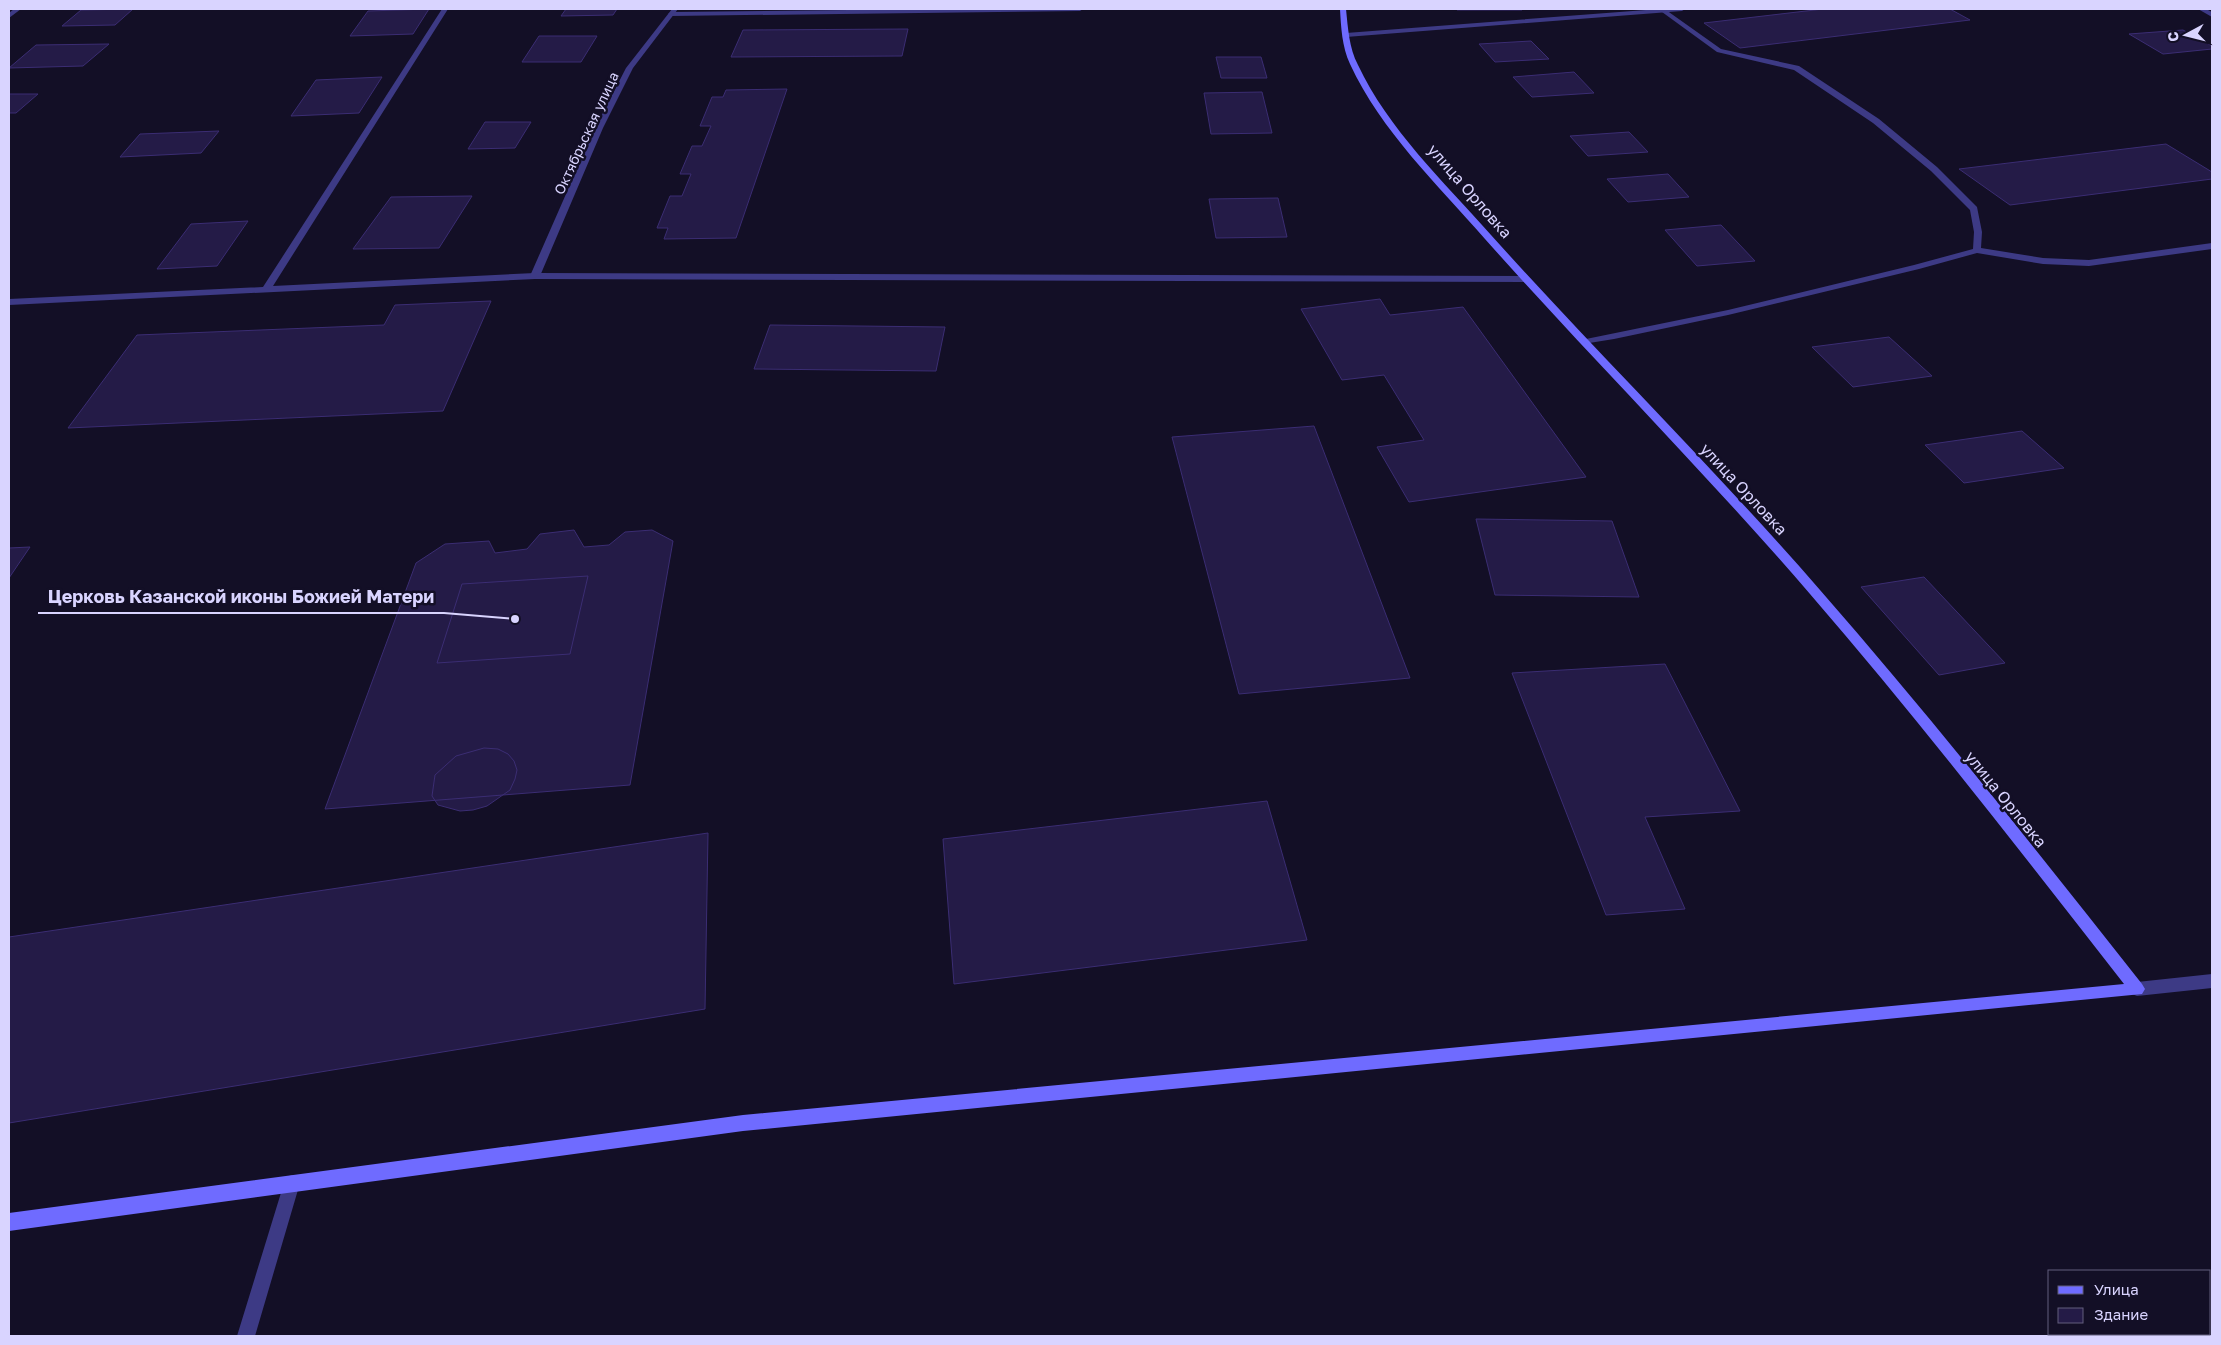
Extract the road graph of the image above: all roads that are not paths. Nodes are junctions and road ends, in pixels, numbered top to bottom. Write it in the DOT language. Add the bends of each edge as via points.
graph roads {
  1 [pos="18,9"];
  2 [pos="445,9"];
  3 [pos="1080,9"];
  4 [pos="1343,9"];
  5 [pos="1682,9"];
  6 [pos="2201,9"];
  7 [pos="673,11"];
  8 [pos="1664,11"];
  9 [pos="2212,14"];
  10 [pos="9,16"];
  11 [pos="1346,36"];
  12 [pos="2212,246"];
  13 [pos="1977,250"];
  14 [pos="535,276"];
  15 [pos="1525,279"];
  16 [pos="267,288"];
  17 [pos="9,302"];
  18 [pos="1586,342"];
  19 [pos="2212,980"];
  20 [pos="2137,989"];
  21 [pos="292,1183"];
  22 [pos="9,1222"];
  23 [pos="246,1336"];
  1 -- 10 [label="street"];
  2 -- 16 [label="street"];
  3 -- 7 [label="street"];
  4 -- 11 [label="street, улица Орловка"];
  5 -- 8 [label="street"];
  6 -- 9 [label="street"];
  7 -- 14 [label="street, Октябрьская улица" via="630,68 599,128"];
  8 -- 11 [label="street"];
  8 -- 13 [label="street" via="1719,51 1796,68 1876,121 1934,169 1974,210"];
  11 -- 15 [label="street, улица Орловка" via="1353,62 1370,93 1417,155"];
  12 -- 13 [label="street" via="2089,264 2043,261"];
  13 -- 18 [label="street" via="1934,264 1744,310"];
  14 -- 15 [label="street"];
  14 -- 16 [label="street"];
  15 -- 18 [label="street, улица Орловка"];
  16 -- 17 [label="street"];
  18 -- 20 [label="street, улица Орловка" via="1770,540 1926,724"];
  19 -- 20 [label="street"];
  20 -- 21 [label="street" via="743,1123"];
  21 -- 22 [label="street"];
  21 -- 23 [label="street"];
}
